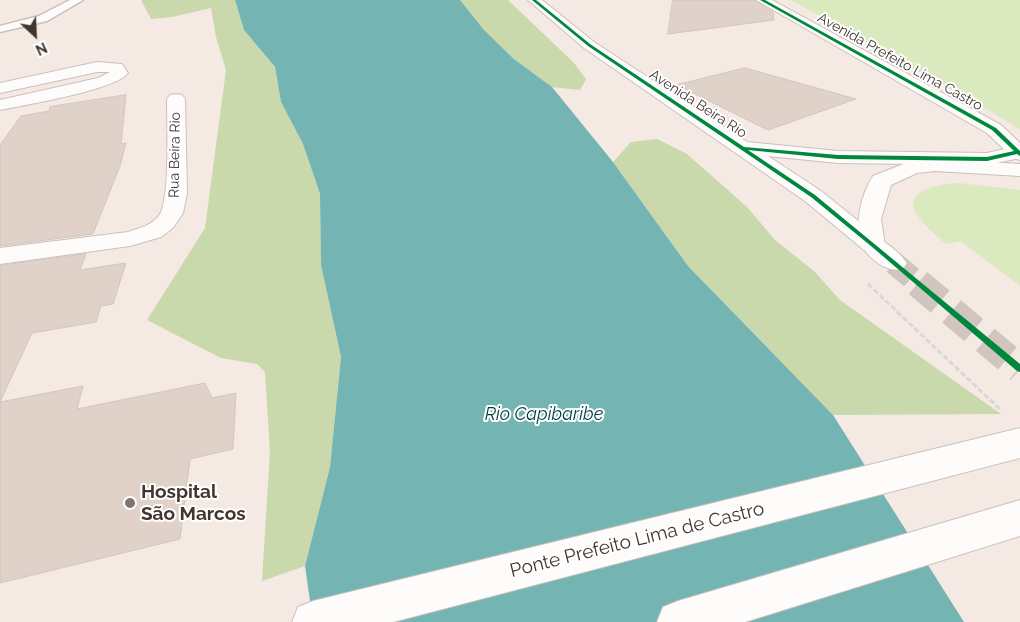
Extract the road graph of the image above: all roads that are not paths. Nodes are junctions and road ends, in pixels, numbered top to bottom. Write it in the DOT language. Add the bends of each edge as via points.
graph roads {
  1 [pos="78,0"];
  2 [pos="534,0"];
  3 [pos="762,0"];
  4 [pos="0,29"];
  5 [pos="0,88"];
  6 [pos="176,99"];
  7 [pos="0,105"];
  8 [pos="743,148"];
  9 [pos="1019,159"];
  10 [pos="873,244"];
  11 [pos="0,256"];
  12 [pos="894,263"];
  13 [pos="1013,429"];
  14 [pos="1020,518"];
  15 [pos="313,622"];
  16 [pos="678,622"];
  1 -- 4 [label="lane" via="43,20"];
  2 -- 8 [label="main road, Avenida Beira Rio" via="589,45"];
  3 -- 9 [label="main road, Avenida Prefeito Lima Castro" via="994,129"];
  5 -- 7 [label="main road" via="96,67 116,67 120,73 103,82"];
  6 -- 11 [label="main road, Rua Beira Rio" via="176,193 172,213 165,224 153,232 130,239"];
  8 -- 9 [label="main road" via="838,157"];
  8 -- 10 [label="main road, Avenida Beira Rio" via="813,196"];
  9 -- 10 [label="main road" via="913,168 881,180 869,219"];
  10 -- 12 [label="main road, Avenida Beira Rio"];
  13 -- 15 [label="main road, Ponte Prefeito Lima de Castro" via="961,458"];
  14 -- 16 [label="main road"];
}
